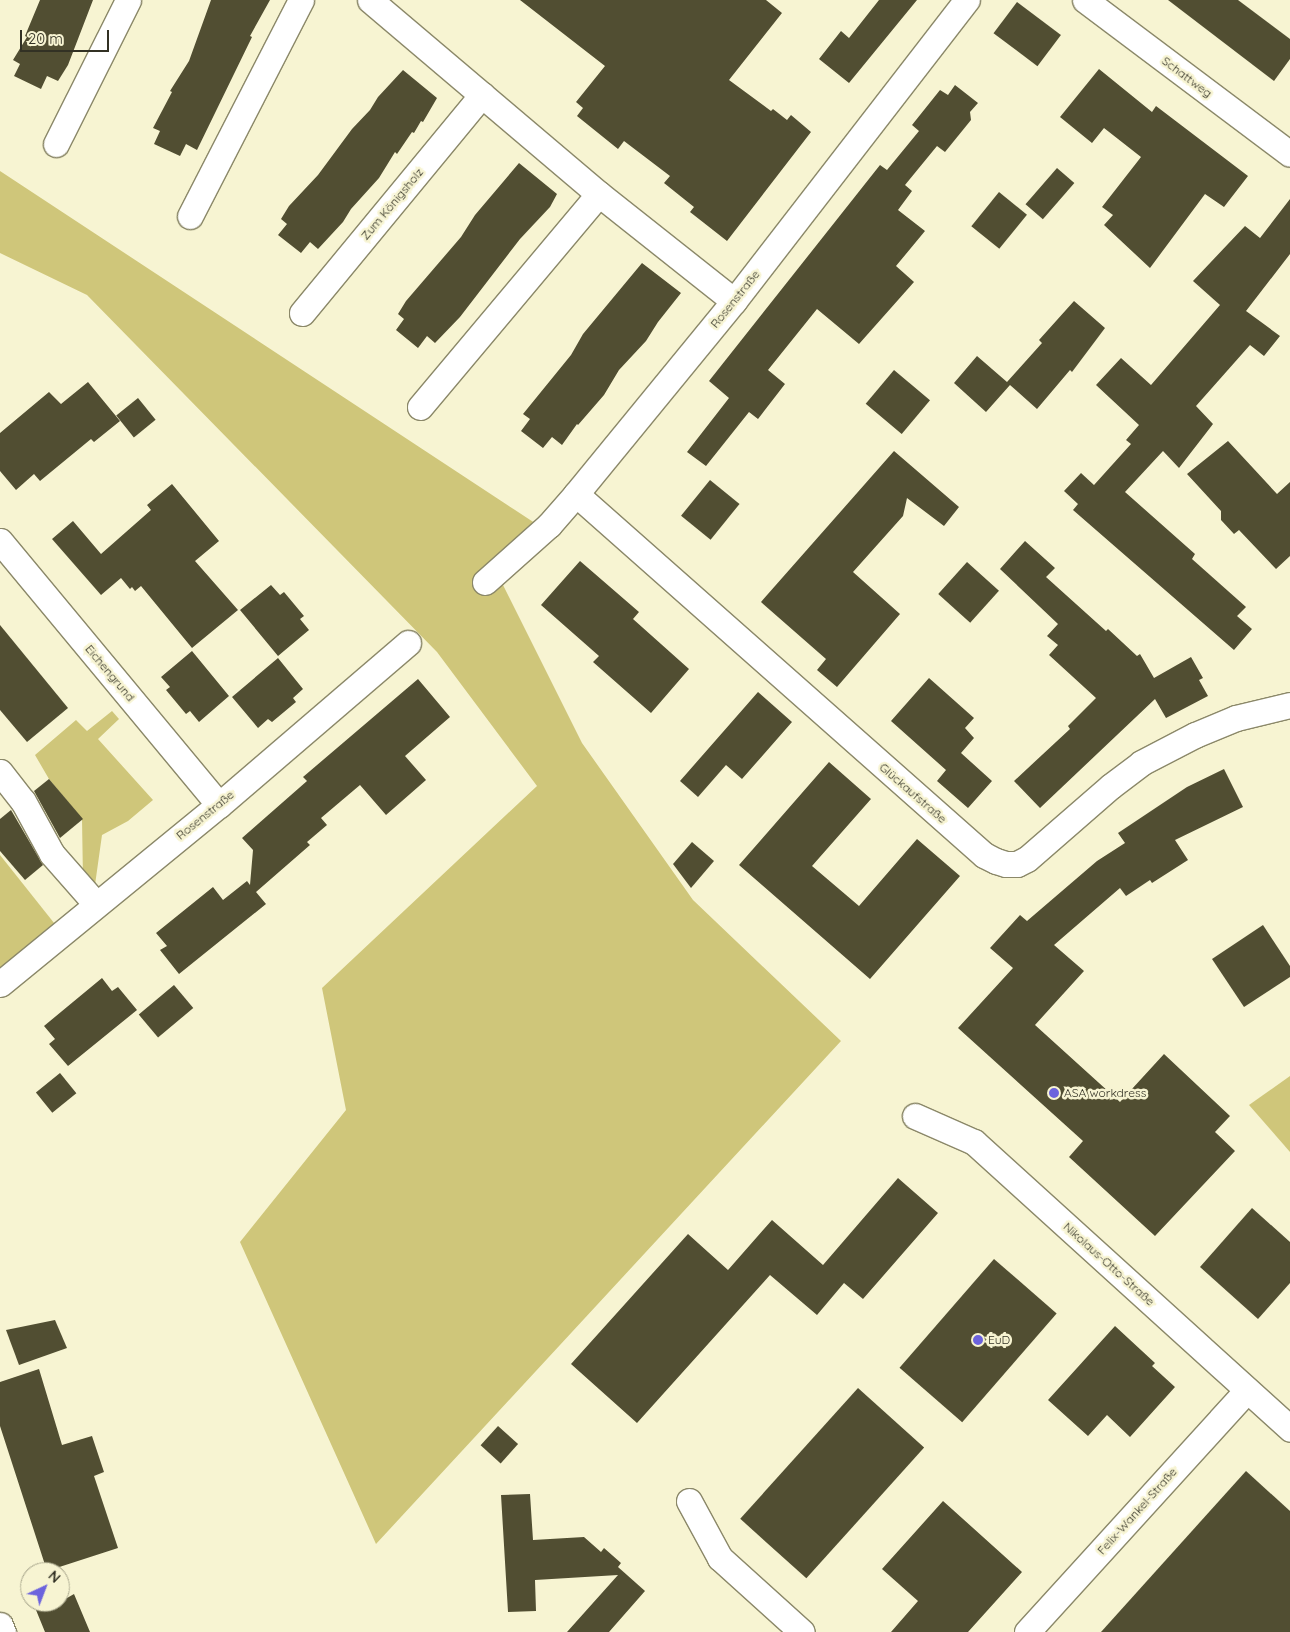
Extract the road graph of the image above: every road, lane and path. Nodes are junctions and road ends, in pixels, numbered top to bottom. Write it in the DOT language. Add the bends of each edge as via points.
graph roads {
  1 [pos="128,0"];
  2 [pos="301,0"];
  3 [pos="370,0"];
  4 [pos="967,0"];
  5 [pos="1085,0"];
  6 [pos="482,95"];
  7 [pos="56,144"];
  8 [pos="1290,154"];
  9 [pos="599,194"];
  10 [pos="190,216"];
  11 [pos="734,301"];
  12 [pos="302,313"];
  13 [pos="420,407"];
  14 [pos="576,494"];
  15 [pos="0,541"];
  16 [pos="485,582"];
  17 [pos="408,643"];
  18 [pos="1290,705"];
  19 [pos="0,772"];
  20 [pos="219,805"];
  21 [pos="96,904"];
  22 [pos="0,984"];
  23 [pos="915,1116"];
  24 [pos="1247,1390"];
  25 [pos="1290,1429"];
  26 [pos="689,1501"];
  27 [pos="0,1625"];
  28 [pos="3,1632"];
  29 [pos="802,1632"];
  30 [pos="1028,1632"];
  1 -- 7 [label="street"];
  2 -- 10 [label="street"];
  3 -- 6 [label="street"];
  4 -- 11 [label="street, Rosenstraße"];
  5 -- 8 [label="street, Schattweg"];
  6 -- 9 [label="street"];
  6 -- 12 [label="street, Zum Königsholz"];
  9 -- 11 [label="street"];
  9 -- 13 [label="street"];
  11 -- 14 [label="street, Rosenstraße"];
  14 -- 16 [label="street, Rosenstraße" via="549,525"];
  14 -- 18 [label="street, Glückaufstraße" via="984,855 1006,864 1022,862 1040,851 1141,763 1236,718"];
  15 -- 20 [label="street, Eichengrund"];
  17 -- 20 [label="street, Rosenstraße"];
  19 -- 21 [label="street" via="24,801 52,854"];
  20 -- 21 [label="street, Rosenstraße"];
  21 -- 22 [label="street, Rosenstraße"];
  23 -- 24 [label="street, Nikolaus-Otto-Straße" via="974,1142"];
  24 -- 25 [label="street, Nikolaus-Otto-Straße"];
  24 -- 30 [label="street, Felix-Wankel-Straße"];
  26 -- 29 [label="street" via="720,1558"];
  27 -- 28 [label="street"];
}
